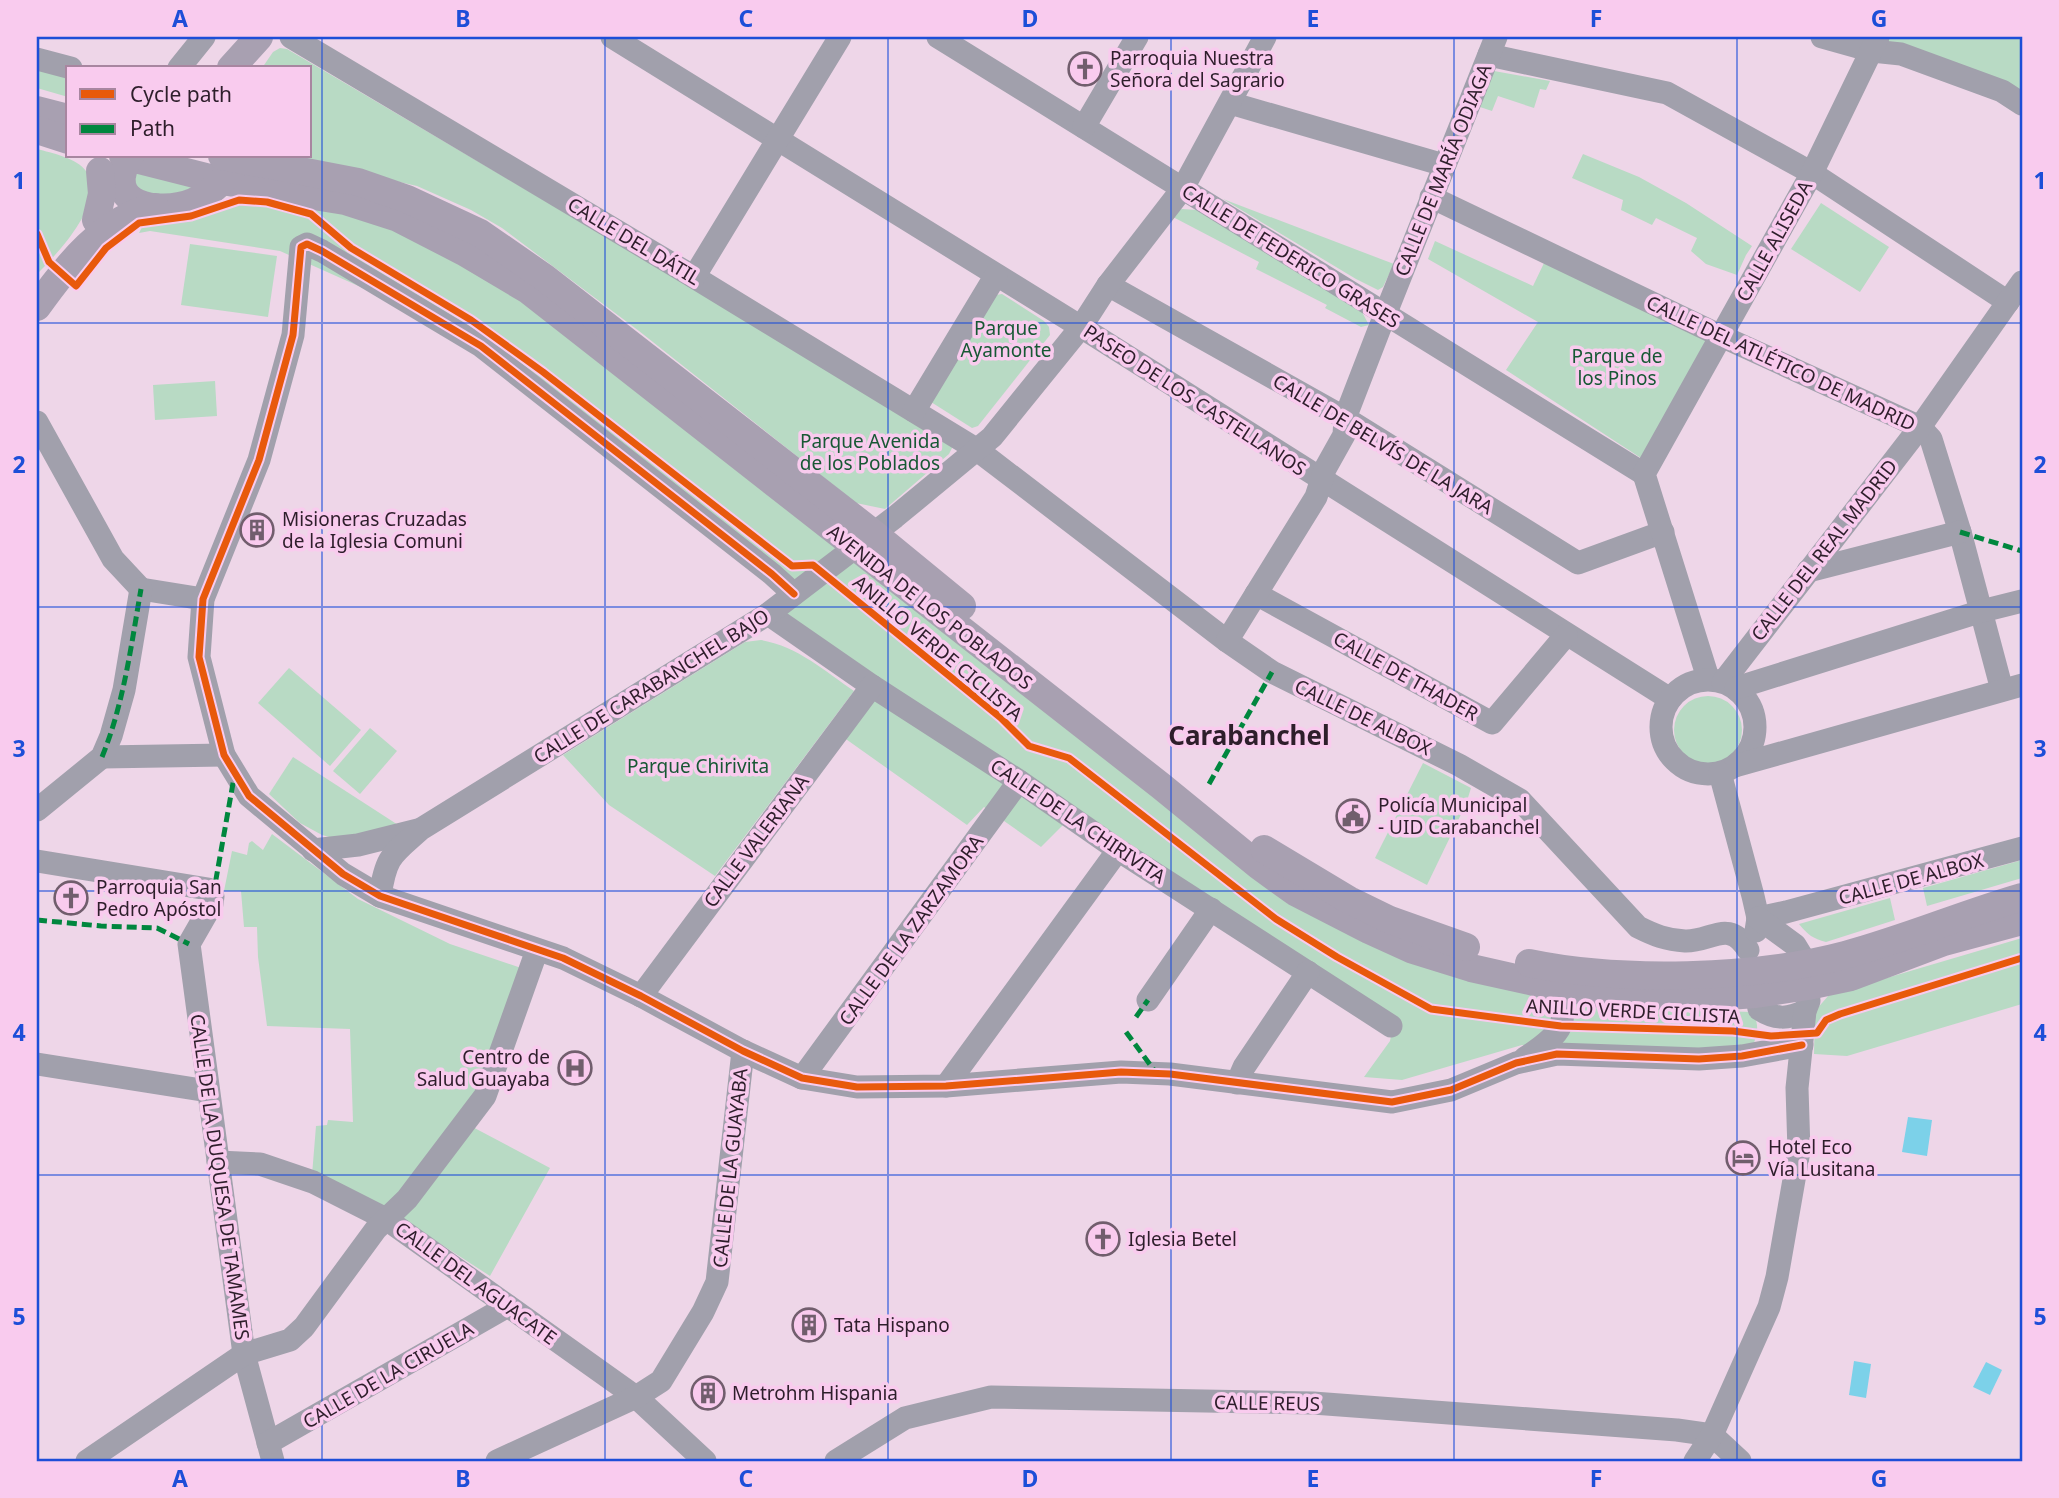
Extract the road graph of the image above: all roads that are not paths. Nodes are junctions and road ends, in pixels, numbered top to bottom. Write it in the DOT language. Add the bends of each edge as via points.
graph roads {
  1 [pos="204,37"];
  2 [pos="291,37"];
  3 [pos="612,37"];
  4 [pos="840,37"];
  5 [pos="938,37"];
  6 [pos="1137,37"];
  7 [pos="1265,37"];
  8 [pos="1822,37"];
  9 [pos="257,38"];
  10 [pos="1875,44"];
  11 [pos="1493,46"];
  12 [pos="37,59"];
  13 [pos="66,66"];
  14 [pos="181,66"];
  15 [pos="233,66"];
  16 [pos="242,66"];
  17 [pos="1230,103"];
  18 [pos="2022,104"];
  19 [pos="37,110"];
  20 [pos="1084,127"];
  21 [pos="37,130"];
  22 [pos="66,131"];
  23 [pos="777,139"];
  24 [pos="66,141"];
  25 [pos="96,158"];
  26 [pos="100,158"];
  27 [pos="184,158"];
  28 [pos="243,162"];
  29 [pos="1444,165"];
  30 [pos="1812,173"];
  31 [pos="1183,188"];
  32 [pos="1431,197"];
  33 [pos="155,207"];
  34 [pos="83,249"];
  35 [pos="996,275"];
  36 [pos="694,277"];
  37 [pos="2022,282"];
  38 [pos="1108,285"];
  39 [pos="2008,302"];
  40 [pos="37,307"];
  41 [pos="1385,314"];
  42 [pos="1081,327"];
  43 [pos="1721,336"];
  44 [pos="914,411"];
  45 [pos="1345,418"];
  46 [pos="37,422"];
  47 [pos="1920,426"];
  48 [pos="976,449"];
  49 [pos="1644,474"];
  50 [pos="1321,481"];
  51 [pos="1663,532"];
  52 [pos="1960,532"];
  53 [pos="863,540"];
  54 [pos="1808,571"];
  55 [pos="141,589"];
  56 [pos="794,594"];
  57 [pos="1256,594"];
  58 [pos="203,598"];
  59 [pos="2022,601"];
  60 [pos="1982,611"];
  61 [pos="768,614"];
  62 [pos="1566,635"];
  63 [pos="1227,642"];
  64 [pos="1723,683"];
  65 [pos="872,686"];
  66 [pos="2012,687"];
  67 [pos="1670,699"];
  68 [pos="102,757"];
  69 [pos="230,763"];
  70 [pos="1728,769"];
  71 [pos="1019,781"];
  72 [pos="37,810"];
  73 [pos="421,829"];
  74 [pos="358,845"];
  75 [pos="2022,848"];
  76 [pos="313,850"];
  77 [pos="1118,850"];
  78 [pos="37,861"];
  79 [pos="343,874"];
  80 [pos="380,896"];
  81 [pos="2022,897"];
  82 [pos="1211,909"];
  83 [pos="2022,921"];
  84 [pos="537,950"];
  85 [pos="1848,966"];
  86 [pos="1757,971"];
  87 [pos="1308,972"];
  88 [pos="1801,973"];
  89 [pos="1543,984"];
  90 [pos="1711,985"];
  91 [pos="641,996"];
  92 [pos="1148,1000"];
  93 [pos="1391,1026"];
  94 [pos="1802,1045"];
  95 [pos="1775,1050"];
  96 [pos="743,1051"];
  97 [pos="1742,1056"];
  98 [pos="1516,1063"];
  99 [pos="37,1064"];
  100 [pos="802,1078"];
  101 [pos="1237,1083"];
  102 [pos="946,1086"];
  103 [pos="1797,1088"];
  104 [pos="208,1091"];
  105 [pos="218,1162"];
  106 [pos="386,1219"];
  107 [pos="508,1306"];
  108 [pos="244,1354"];
  109 [pos="636,1397"];
  110 [pos="1712,1435"];
  111 [pos="271,1452"];
  112 [pos="87,1461"];
  113 [pos="497,1461"];
  114 [pos="705,1461"];
  115 [pos="836,1461"];
  116 [pos="1695,1461"];
  117 [pos="1740,1461"];
  1 -- 14 [label="street"];
  2 -- 36 [label="street, CALLE DEL DÁTIL"];
  3 -- 23 [label="street, PASEO DE LOS CASTELLANOS"];
  4 -- 23 [label="street"];
  5 -- 20 [label="street, CALLE DE FEDERICO GRASES"];
  6 -- 20 [label="street"];
  7 -- 17 [label="street, CALLE DE CARABANCHEL BAJO"];
  8 -- 10 [label="street"];
  9 -- 15 [label="main road"];
  9 -- 16 [label="main road"];
  10 -- 18 [label="street" via="2002,91"];
  10 -- 30 [label="street, CALLE ALISEDA"];
  11 -- 29 [label="street, CALLE DE MARÍA ODIAGA"];
  11 -- 30 [label="street" via="1667,93"];
  12 -- 13 [label="street"];
  17 -- 29 [label="street"];
  17 -- 31 [label="street, CALLE DE CARABANCHEL BAJO"];
  19 -- 22 [label="main road, AVENIDA DE LOS POBLADOS"];
  20 -- 31 [label="street, CALLE DE FEDERICO GRASES"];
  21 -- 24 [label="main road, AVENIDA DE LOS POBLADOS"];
  23 -- 35 [label="street, PASEO DE LOS CASTELLANOS"];
  23 -- 36 [label="street"];
  25 -- 34 [label="main road" via="96,220"];
  26 -- 33 [label="main road" via="128,197"];
  27 -- 28 [label="main road, AVENIDA DE LOS POBLADOS"];
  28 -- 33 [label="main road" via="193,202"];
  28 -- 53 [label="main road, AVENIDA DE LOS POBLADOS" via="398,218 528,290"];
  28 -- 53 [label="main road, AVENIDA DE LOS POBLADOS" via="358,182 480,233 545,278"];
  29 -- 32 [label="street, CALLE DE MARÍA ODIAGA"];
  30 -- 39 [label="street"];
  30 -- 43 [label="street, CALLE ALISEDA"];
  31 -- 38 [label="street, CALLE DE CARABANCHEL BAJO"];
  31 -- 41 [label="street, CALLE DE FEDERICO GRASES"];
  32 -- 41 [label="street, CALLE DE MARÍA ODIAGA"];
  32 -- 43 [label="street, CALLE DEL ATLÉTICO DE MADRID"];
  33 -- 34 [label="main road" via="119,220"];
  34 -- 40 [label="main road"];
  35 -- 42 [label="street, PASEO DE LOS CASTELLANOS"];
  35 -- 44 [label="street"];
  36 -- 44 [label="street, CALLE DEL DÁTIL"];
  37 -- 39 [label="street, CALLE DEL REAL MADRID"];
  38 -- 42 [label="street, CALLE DE CARABANCHEL BAJO"];
  38 -- 45 [label="street, CALLE DE BELVÍS DE LA JARA"];
  39 -- 47 [label="street, CALLE DEL REAL MADRID"];
  41 -- 45 [label="street, CALLE DE MARÍA ODIAGA"];
  41 -- 49 [label="street, CALLE DE FEDERICO GRASES"];
  42 -- 48 [label="street, CALLE DE CARABANCHEL BAJO" via="992,437"];
  42 -- 50 [label="street, PASEO DE LOS CASTELLANOS"];
  43 -- 47 [label="street, CALLE DEL ATLÉTICO DE MADRID"];
  43 -- 49 [label="street, CALLE ALISEDA"];
  44 -- 48 [label="street, CALLE DEL DÁTIL"];
  45 -- 50 [label="street, CALLE DE MARÍA ODIAGA" via="1344,435"];
  45 -- 51 [label="street, CALLE DE BELVÍS DE LA JARA" via="1578,563"];
  46 -- 55 [label="street" via="113,559"];
  47 -- 52 [label="street, CALLE DEL ATLÉTICO DE MADRID" via="1931,439"];
  47 -- 54 [label="street, CALLE DEL REAL MADRID"];
  48 -- 53 [label="street, CALLE DE CARABANCHEL BAJO"];
  48 -- 63 [label="street, CALLE DE ALBOX"];
  49 -- 51 [label="street"];
  50 -- 57 [label="street, CALLE DE MARÍA ODIAGA" via="1316,497"];
  50 -- 62 [label="street, PASEO DE LOS CASTELLANOS"];
  51 -- 64 [label="street"];
  52 -- 54 [label="street"];
  52 -- 60 [label="street, CALLE DEL ATLÉTICO DE MADRID"];
  53 -- 56 [label="street, CALLE DE CARABANCHEL BAJO"];
  53 -- 89 [label="main road, AVENIDA DE LOS POBLADOS" via="1295,892 1413,950"];
  53 -- 90 [label="main road, AVENIDA DE LOS POBLADOS" via="1269,852 1349,900 1477,951 1544,966"];
  54 -- 64 [label="street, CALLE DEL REAL MADRID"];
  55 -- 58 [label="street"];
  55 -- 68 [label="street" via="124,690"];
  56 -- 58 [label="street" via="481,346 307,244 301,247 293,335 259,460"];
  56 -- 61 [label="street, CALLE DE CARABANCHEL BAJO"];
  57 -- 62 [label="street, CALLE DE THADER" via="1493,723"];
  57 -- 63 [label="street, CALLE DE MARÍA ODIAGA"];
  58 -- 69 [label="street" via="199,657"];
  59 -- 60 [label="street"];
  60 -- 64 [label="street"];
  60 -- 66 [label="street, CALLE DEL ATLÉTICO DE MADRID"];
  61 -- 65 [label="street, CALLE DE LA CHIRIVITA"];
  61 -- 73 [label="street, CALLE DE CARABANCHEL BAJO"];
  62 -- 67 [label="street, PASEO DE LOS CASTELLANOS"];
  63 -- 86 [label="street, CALLE DE ALBOX" via="1272,672 1520,800 1638,926 1660,938 1688,941 1727,933 1735,936"];
  64 -- 67 [label="street" via="1691,682"];
  64 -- 70 [label="street" via="1747,699 1756,727 1746,755"];
  65 -- 71 [label="street, CALLE DE LA CHIRIVITA"];
  65 -- 91 [label="street, CALLE VALERIANA"];
  66 -- 70 [label="street"];
  67 -- 70 [label="street" via="1661,725 1667,750 1694,772"];
  68 -- 69 [label="street"];
  68 -- 72 [label="street"];
  69 -- 76 [label="street" via="249,796"];
  70 -- 86 [label="street"];
  71 -- 77 [label="street, CALLE DE LA CHIRIVITA"];
  71 -- 100 [label="street, CALLE DE LA ZARZAMORA"];
  73 -- 74 [label="street"];
  73 -- 80 [label="street" via="391,856"];
  74 -- 76 [label="street"];
  74 -- 79 [label="street" via="348,856"];
  75 -- 86 [label="street, CALLE DE ALBOX" via="1786,912"];
  76 -- 79 [label="street"];
  77 -- 82 [label="street, CALLE DE LA CHIRIVITA"];
  77 -- 102 [label="street"];
  78 -- 104 [label="street, CALLE DE LA DUQUESA DE TAMAMES" via="208,889 214,896 189,944"];
  79 -- 80 [label="street"];
  80 -- 84 [label="street"];
  81 -- 85 [label="main road" via="1974,911"];
  82 -- 87 [label="street, CALLE DE LA CHIRIVITA"];
  82 -- 92 [label="street"];
  83 -- 85 [label="main road"];
  84 -- 91 [label="street"];
  84 -- 106 [label="street" via="485,1096 407,1199"];
  85 -- 88 [label="main road" via="1815,953"];
  85 -- 88 [label="main road" via="1826,988"];
  86 -- 88 [label="main road"];
  86 -- 88 [label="street"];
  86 -- 88 [label="street" via="1789,1018"];
  86 -- 90 [label="main road"];
  86 -- 90 [label="main road"];
  86 -- 95 [label="street"];
  86 -- 97 [label="street" via="1763,1039"];
  87 -- 93 [label="street, CALLE DE LA CHIRIVITA"];
  87 -- 101 [label="street"];
  88 -- 94 [label="street"];
  89 -- 90 [label="main road, AVENIDA DE LOS POBLADOS" via="1600,994"];
  89 -- 98 [label="street" via="1564,1012 1561,1026"];
  91 -- 96 [label="street"];
  94 -- 95 [label="street"];
  94 -- 103 [label="street"];
  95 -- 97 [label="street"];
  95 -- 103 [label="street" via="1788,1062"];
  96 -- 100 [label="street"];
  96 -- 109 [label="street, CALLE DE LA GUAYABA" via="717,1282 661,1381"];
  97 -- 98 [label="street" via="1557,1054"];
  98 -- 101 [label="street" via="1451,1090 1392,1102"];
  99 -- 104 [label="street"];
  100 -- 102 [label="street" via="857,1087"];
  101 -- 102 [label="street" via="1121,1072"];
  103 -- 110 [label="street" via="1799,1151 1777,1277 1769,1307"];
  104 -- 105 [label="street, CALLE DE LA DUQUESA DE TAMAMES"];
  105 -- 106 [label="street, CALLE DEL AGUACATE" via="260,1164 303,1178"];
  105 -- 108 [label="street, CALLE DE LA DUQUESA DE TAMAMES"];
  106 -- 107 [label="street, CALLE DEL AGUACATE"];
  106 -- 108 [label="street" via="304,1328 290,1340"];
  107 -- 109 [label="street, CALLE DEL AGUACATE"];
  107 -- 111 [label="street, CALLE DE LA CIRUELA"];
  108 -- 111 [label="street, CALLE DE LA DUQUESA DE TAMAMES"];
  108 -- 112 [label="street"];
  109 -- 113 [label="street, CALLE DE LA GUAYABA"];
  109 -- 114 [label="street, CALLE DEL AGUACATE"];
  110 -- 115 [label="street, CALLE REUS" via="1313,1403 991,1397 905,1418"];
  110 -- 116 [label="street"];
  110 -- 117 [label="street"];
}
